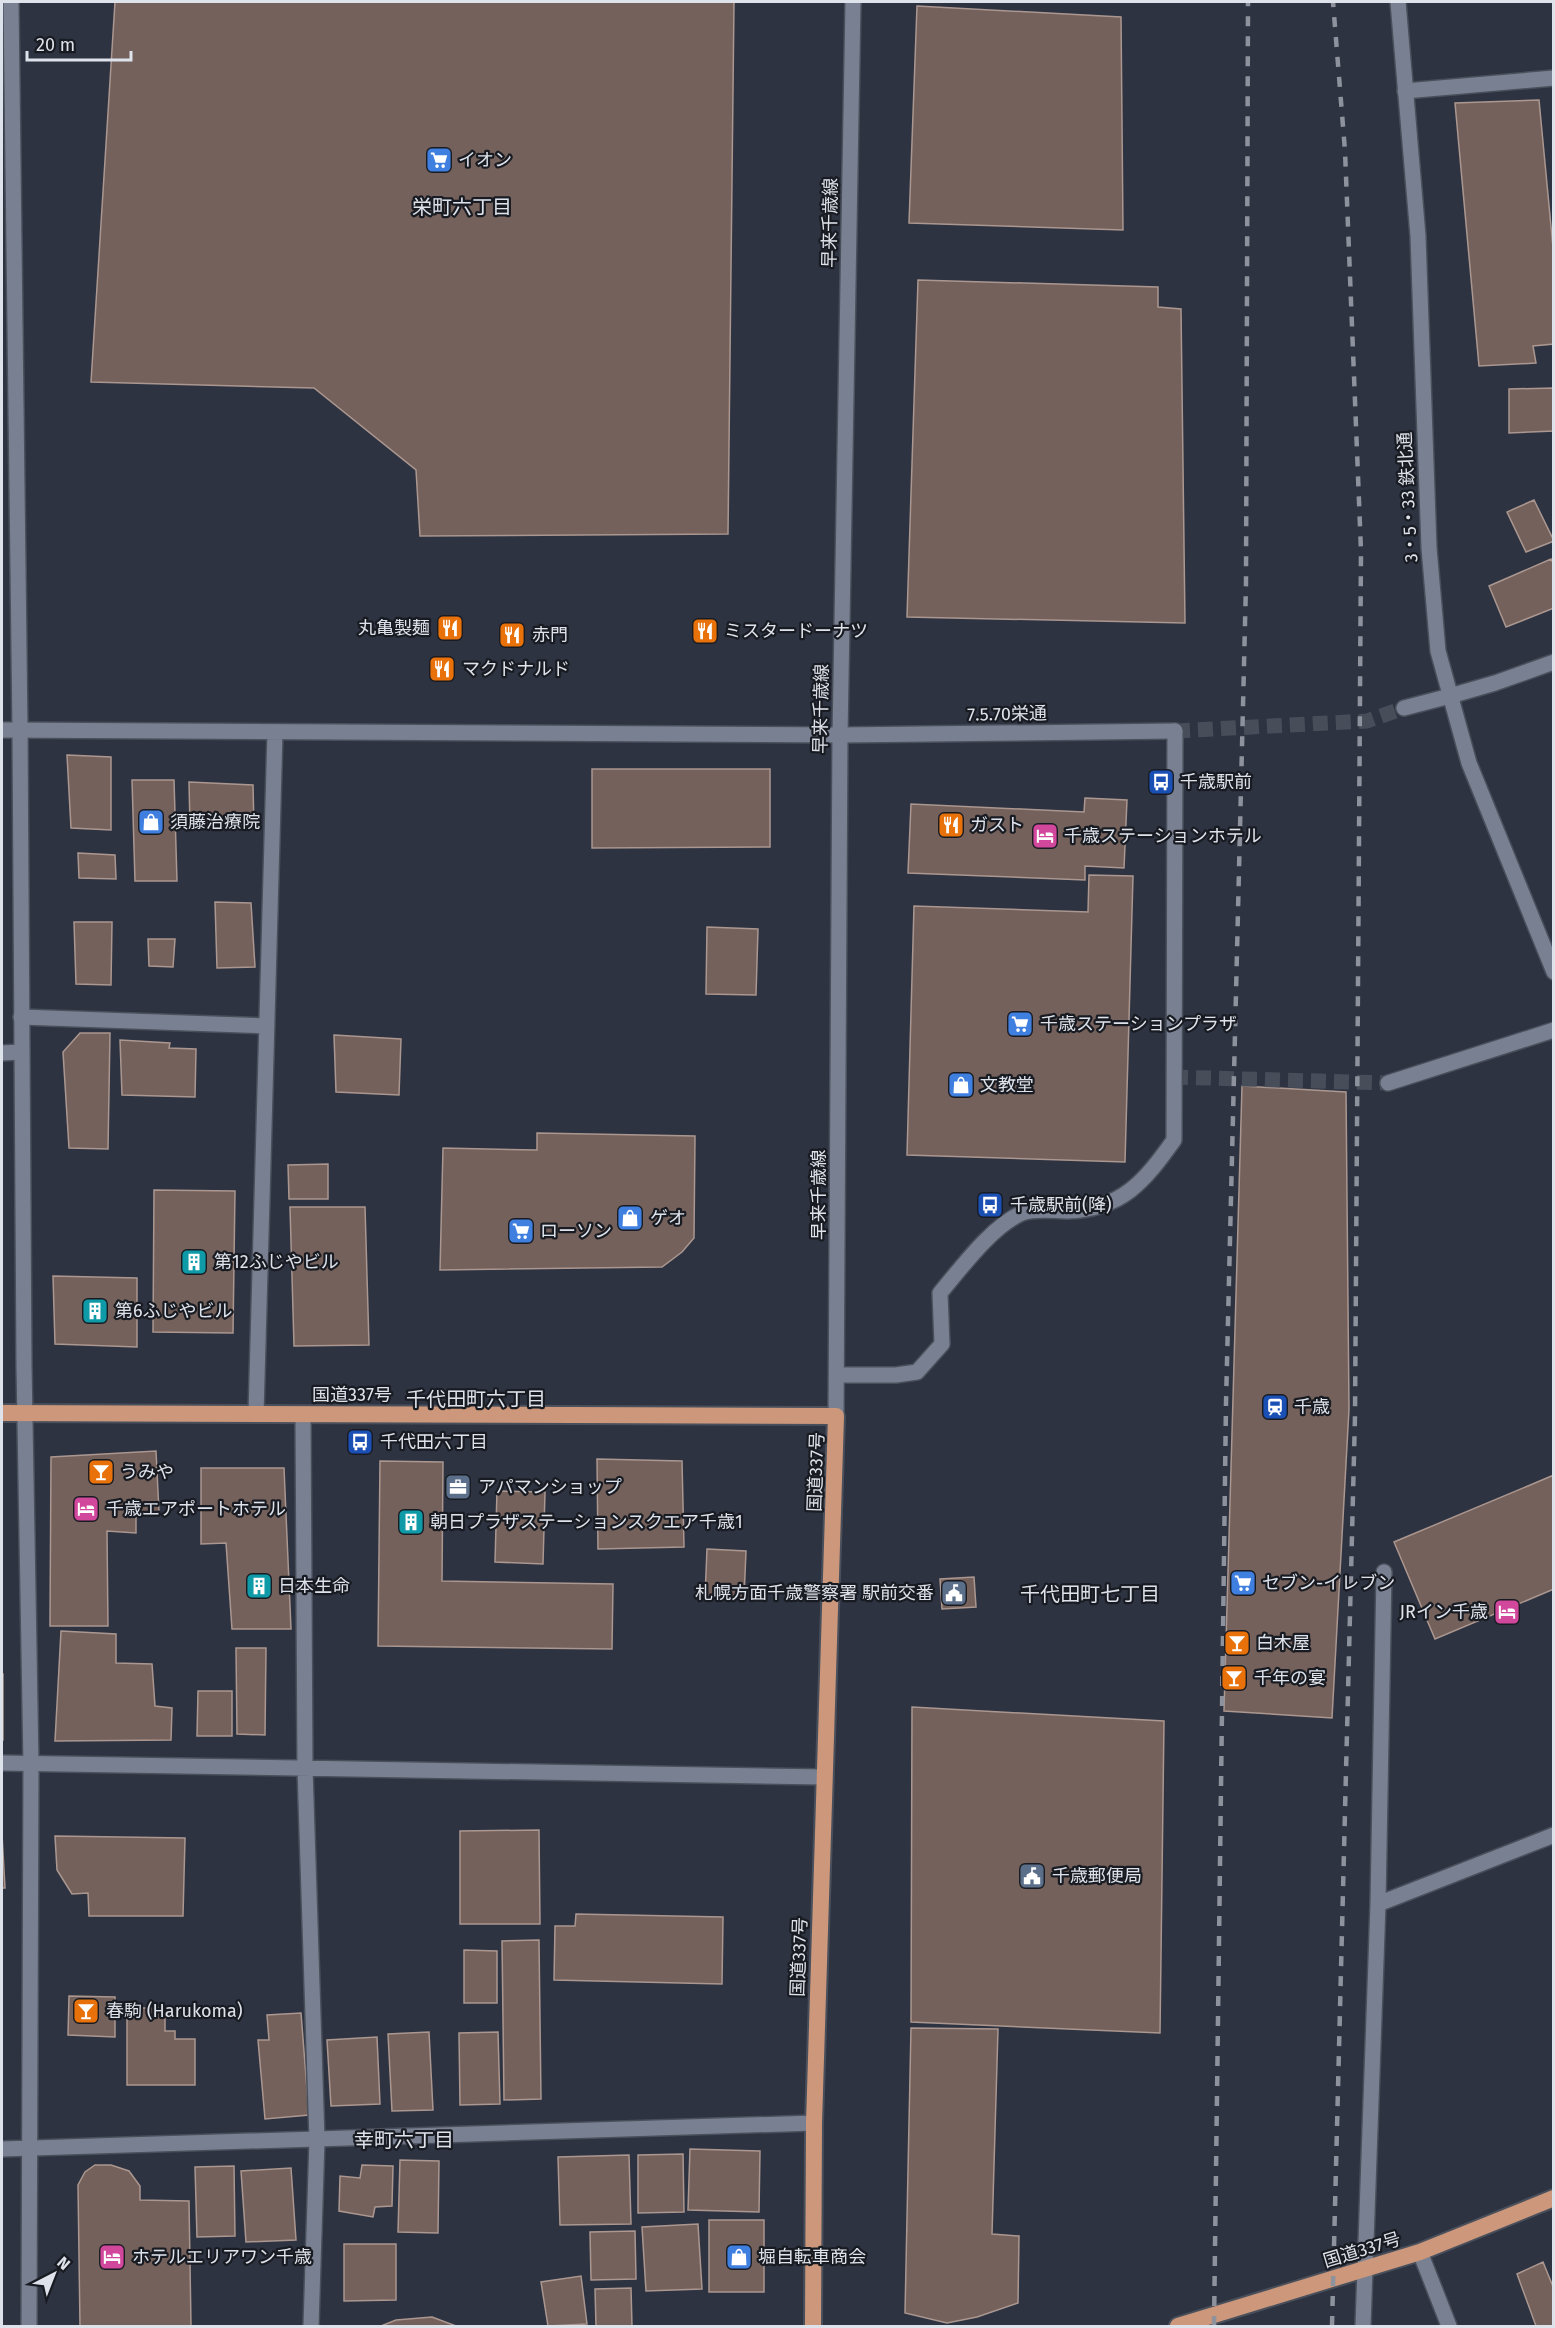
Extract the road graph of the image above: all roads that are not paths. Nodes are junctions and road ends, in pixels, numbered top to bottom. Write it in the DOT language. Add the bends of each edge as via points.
graph roads {
  1 [pos="10,2"];
  2 [pos="853,2"];
  3 [pos="1398,2"];
  4 [pos="1554,78"];
  5 [pos="1406,91"];
  6 [pos="1554,662"];
  7 [pos="1450,696"];
  8 [pos="1404,708"];
  9 [pos="2,730"];
  10 [pos="20,730"];
  11 [pos="275,732"];
  12 [pos="840,735"];
  13 [pos="1554,972"];
  14 [pos="21,1017"];
  15 [pos="267,1026"];
  16 [pos="1554,1030"];
  17 [pos="21,1052"];
  18 [pos="2,1053"];
  19 [pos="1388,1083"];
  20 [pos="838,1375"];
  21 [pos="2,1413"];
  22 [pos="24,1413"];
  23 [pos="256,1414"];
  24 [pos="303,1414"];
  25 [pos="836,1416"];
  26 [pos="1384,1572"];
  27 [pos="2,1763"];
  28 [pos="31,1764"];
  29 [pos="305,1769"];
  30 [pos="824,1777"];
  31 [pos="1554,1835"];
  32 [pos="1378,1904"];
  33 [pos="814,2123"];
  34 [pos="317,2140"];
  35 [pos="2,2149"];
  36 [pos="32,2149"];
  37 [pos="1554,2198"];
  38 [pos="1420,2252"];
  39 [pos="1365,2270"];
  40 [pos="29,2326"];
  41 [pos="311,2326"];
  42 [pos="813,2326"];
  43 [pos="1178,2326"];
  44 [pos="1363,2326"];
  45 [pos="1449,2326"];
  1 -- 10 [label="street"];
  2 -- 12 [label="street, 早来千歳線"];
  3 -- 5 [label="street, 3・5・33 鉄北通"];
  4 -- 5 [label="street"];
  5 -- 7 [label="street, 3・5・33 鉄北通" via="1418,236 1429,548 1438,651"];
  6 -- 7 [label="street"];
  7 -- 8 [label="street"];
  7 -- 13 [label="street, 3・5・33 鉄北通" via="1469,763"];
  9 -- 10 [label="street, 7.5.70栄通"];
  10 -- 11 [label="street, 7.5.70栄通"];
  10 -- 14 [label="street"];
  11 -- 12 [label="street, 7.5.70栄通"];
  11 -- 15 [label="street"];
  12 -- 20 [label="street, 早来千歳線"];
  12 -- 20 [label="street, 7.5.70栄通" via="1175,731 1174,1140 1141,1182 1120,1199 1089,1210 1025,1212 971,1255 940,1293 942,1344 917,1372"];
  14 -- 15 [label="street"];
  14 -- 17 [label="street"];
  15 -- 23 [label="street"];
  16 -- 19 [label="street"];
  17 -- 18 [label="street"];
  17 -- 22 [label="street"];
  20 -- 25 [label="street, 早来千歳線"];
  21 -- 22 [label="highway, 国道337号"];
  22 -- 23 [label="highway, 国道337号"];
  22 -- 28 [label="street"];
  23 -- 24 [label="highway, 国道337号"];
  24 -- 25 [label="highway, 国道337号"];
  24 -- 29 [label="street"];
  25 -- 30 [label="highway, 国道337号"];
  26 -- 32 [label="street"];
  27 -- 28 [label="street"];
  28 -- 29 [label="street"];
  28 -- 36 [label="street"];
  29 -- 30 [label="street"];
  29 -- 34 [label="street"];
  30 -- 33 [label="highway, 国道337号"];
  31 -- 32 [label="street"];
  32 -- 39 [label="street"];
  33 -- 34 [label="street"];
  33 -- 42 [label="highway, 国道337号"];
  34 -- 36 [label="street"];
  34 -- 41 [label="street"];
  35 -- 36 [label="street"];
  36 -- 40 [label="street"];
  37 -- 38 [label="highway, 国道337号"];
  38 -- 39 [label="highway, 国道337号"];
  38 -- 45 [label="street"];
  39 -- 43 [label="highway, 国道337号"];
  39 -- 44 [label="street"];
}
